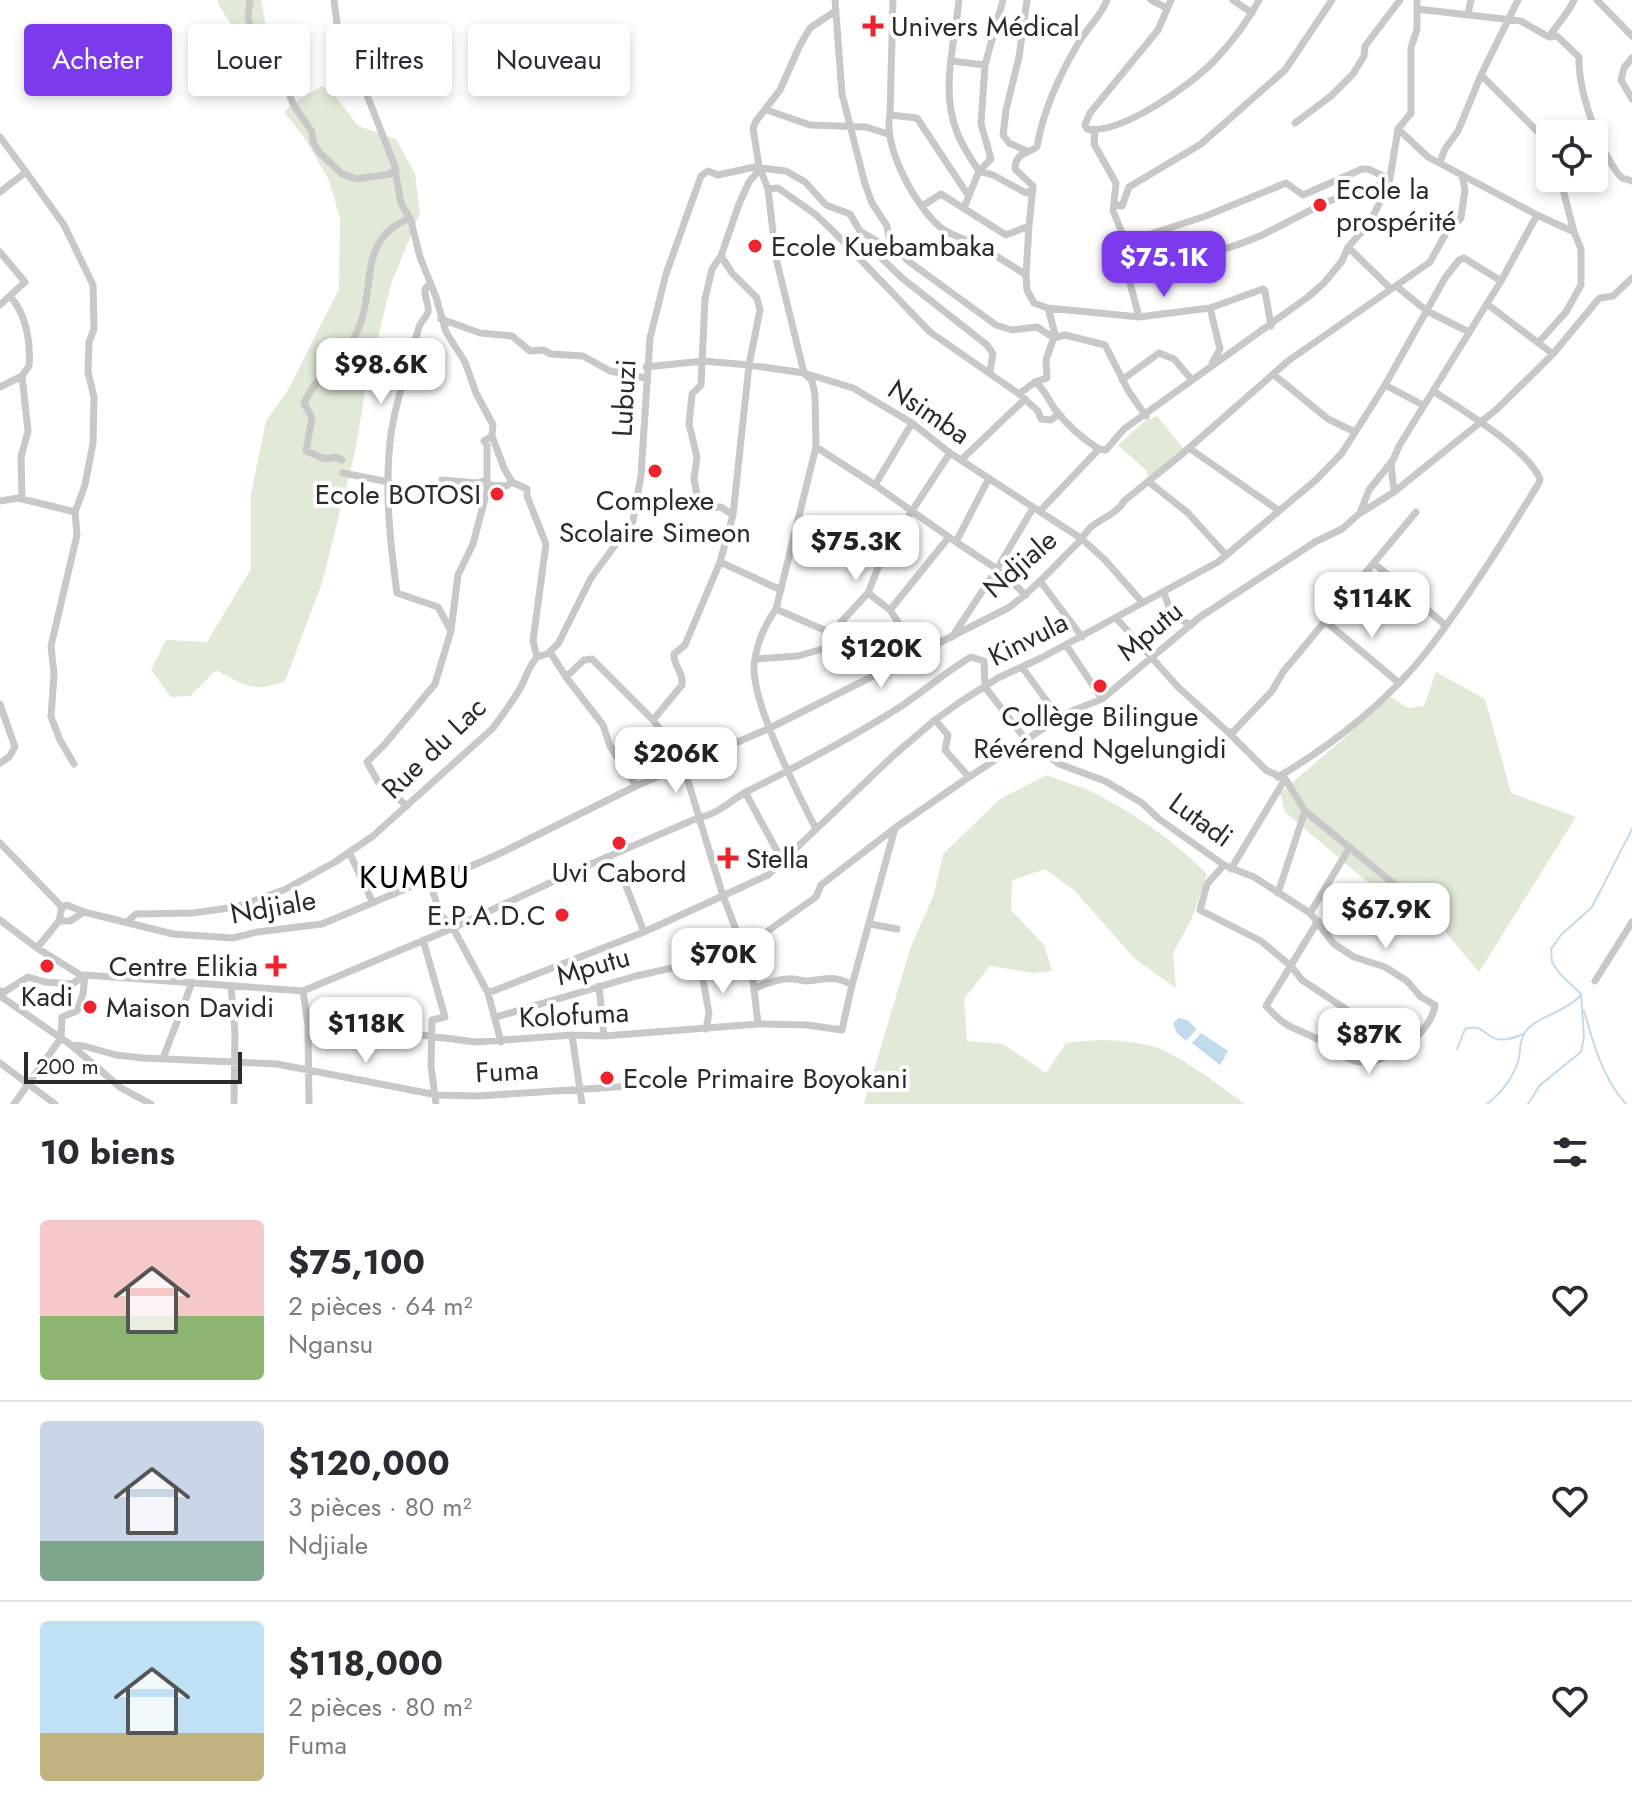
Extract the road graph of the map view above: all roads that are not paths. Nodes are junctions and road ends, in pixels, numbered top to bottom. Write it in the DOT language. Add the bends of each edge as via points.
graph roads {
  1 [pos="250,0"];
  2 [pos="334,0"];
  3 [pos="835,0"];
  4 [pos="893,0"];
  5 [pos="959,0"];
  6 [pos="1003,0"];
  7 [pos="1027,0"];
  8 [pos="1107,0"];
  9 [pos="1151,0"];
  10 [pos="1233,0"];
  11 [pos="1259,0"];
  12 [pos="1332,0"];
  13 [pos="1400,0"];
  14 [pos="1417,0"];
  15 [pos="1471,0"];
  16 [pos="1518,0"];
  17 [pos="1574,0"];
  18 [pos="1597,0"];
  19 [pos="1169,4"];
  20 [pos="1417,9"];
  21 [pos="834,12"];
  22 [pos="1252,13"];
  23 [pos="1468,14"];
  24 [pos="1506,21"];
  25 [pos="1632,36"];
  26 [pos="1549,37"];
  27 [pos="1632,58"];
  28 [pos="951,61"];
  29 [pos="985,65"];
  30 [pos="1481,75"];
  31 [pos="1632,99"];
  32 [pos="767,110"];
  33 [pos="890,115"];
  34 [pos="1295,123"];
  35 [pos="850,126"];
  36 [pos="1398,129"];
  37 [pos="1536,130"];
  38 [pos="1095,131"];
  39 [pos="888,134"];
  40 [pos="0,137"];
  41 [pos="1027,151"];
  42 [pos="1440,162"];
  43 [pos="760,167"];
  44 [pos="396,169"];
  45 [pos="979,171"];
  46 [pos="26,172"];
  47 [pos="1462,176"];
  48 [pos="1632,181"];
  49 [pos="1389,182"];
  50 [pos="768,189"];
  51 [pos="1033,189"];
  52 [pos="0,192"];
  53 [pos="1564,192"];
  54 [pos="968,195"];
  55 [pos="1114,204"];
  56 [pos="922,206"];
  57 [pos="964,208"];
  58 [pos="1537,215"];
  59 [pos="410,218"];
  60 [pos="1029,226"];
  61 [pos="1574,232"];
  62 [pos="1126,242"];
  63 [pos="1348,247"];
  64 [pos="0,252"];
  65 [pos="721,256"];
  66 [pos="1141,268"];
  67 [pos="1026,275"];
  68 [pos="1632,278"];
  69 [pos="1501,281"];
  70 [pos="429,285"];
  71 [pos="1393,288"];
  72 [pos="11,297"];
  73 [pos="1487,304"];
  74 [pos="0,305"];
  75 [pos="1048,308"];
  76 [pos="1210,308"];
  77 [pos="1427,311"];
  78 [pos="1139,317"];
  79 [pos="441,319"];
  80 [pos="1271,326"];
  81 [pos="1469,332"];
  82 [pos="1054,338"];
  83 [pos="1538,343"];
  84 [pos="1553,354"];
  85 [pos="703,361"];
  86 [pos="749,365"];
  87 [pos="646,367"];
  88 [pos="1207,368"];
  89 [pos="990,372"];
  90 [pos="804,373"];
  91 [pos="1273,374"];
  92 [pos="22,376"];
  93 [pos="646,378"];
  94 [pos="1122,380"];
  95 [pos="1192,380"];
  96 [pos="1035,382"];
  97 [pos="1385,385"];
  98 [pos="0,387"];
  99 [pos="1433,391"];
  100 [pos="1022,397"];
  101 [pos="1423,405"];
  102 [pos="1059,414"];
  103 [pos="1146,416"];
  104 [pos="912,423"];
  105 [pos="1481,423"];
  106 [pos="1355,432"];
  107 [pos="492,436"];
  108 [pos="816,447"];
  109 [pos="1189,448"];
  110 [pos="1099,449"];
  111 [pos="950,453"];
  112 [pos="342,460"];
  113 [pos="961,460"];
  114 [pos="1391,464"];
  115 [pos="343,473"];
  116 [pos="989,478"];
  117 [pos="442,480"];
  118 [pos="389,482"];
  119 [pos="512,482"];
  120 [pos="1149,482"];
  121 [pos="486,483"];
  122 [pos="875,485"];
  123 [pos="1394,492"];
  124 [pos="22,498"];
  125 [pos="0,501"];
  126 [pos="1037,510"];
  127 [pos="1278,510"];
  128 [pos="910,511"];
  129 [pos="75,512"];
  130 [pos="1416,512"];
  131 [pos="1360,513"];
  132 [pos="733,515"];
  133 [pos="952,539"];
  134 [pos="1082,539"];
  135 [pos="1226,555"];
  136 [pos="720,562"];
  137 [pos="1374,563"];
  138 [pos="997,569"];
  139 [pos="1040,581"];
  140 [pos="781,590"];
  141 [pos="868,593"];
  142 [pos="1164,593"];
  143 [pos="1026,595"];
  144 [pos="1142,602"];
  145 [pos="776,609"];
  146 [pos="890,610"];
  147 [pos="1116,618"];
  148 [pos="1325,621"];
  149 [pos="1191,625"];
  150 [pos="1445,625"];
  151 [pos="451,631"];
  152 [pos="831,633"];
  153 [pos="1082,637"];
  154 [pos="951,639"];
  155 [pos="1066,645"];
  156 [pos="550,652"];
  157 [pos="918,653"];
  158 [pos="1152,656"];
  159 [pos="537,657"];
  160 [pos="755,659"];
  161 [pos="1022,667"];
  162 [pos="566,677"];
  163 [pos="1398,682"];
  164 [pos="985,687"];
  165 [pos="1102,699"];
  166 [pos="0,704"];
  167 [pos="1059,718"];
  168 [pos="653,720"];
  169 [pos="935,720"];
  170 [pos="770,728"];
  171 [pos="1228,732"];
  172 [pos="1026,740"];
  173 [pos="0,763"];
  174 [pos="74,764"];
  175 [pos="682,765"];
  176 [pos="789,772"];
  177 [pos="969,777"];
  178 [pos="1281,778"];
  179 [pos="636,786"];
  180 [pos="745,792"];
  181 [pos="407,806"];
  182 [pos="1305,811"];
  183 [pos="700,817"];
  184 [pos="815,827"];
  185 [pos="895,828"];
  186 [pos="0,843"];
  187 [pos="1350,847"];
  188 [pos="349,852"];
  189 [pos="608,858"];
  190 [pos="783,862"];
  191 [pos="1228,867"];
  192 [pos="429,879"];
  193 [pos="1278,893"];
  194 [pos="723,896"];
  195 [pos="373,903"];
  196 [pos="62,907"];
  197 [pos="1429,908"];
  198 [pos="84,912"];
  199 [pos="1310,913"];
  200 [pos="0,920"];
  201 [pos="59,921"];
  202 [pos="127,922"];
  203 [pos="1632,922"];
  204 [pos="870,924"];
  205 [pos="1320,925"];
  206 [pos="453,928"];
  207 [pos="897,929"];
  208 [pos="644,932"];
  209 [pos="423,940"];
  210 [pos="742,947"];
  211 [pos="37,948"];
  212 [pos="700,963"];
  213 [pos="1291,966"];
  214 [pos="83,976"];
  215 [pos="1595,981"];
  216 [pos="192,982"];
  217 [pos="852,985"];
  218 [pos="231,986"];
  219 [pos="599,986"];
  220 [pos="755,989"];
  221 [pos="303,991"];
  222 [pos="488,993"];
  223 [pos="0,994"];
  224 [pos="496,1017"];
  225 [pos="758,1024"];
  226 [pos="308,1025"];
  227 [pos="706,1029"];
  228 [pos="572,1035"];
  229 [pos="604,1036"];
  230 [pos="431,1037"];
  231 [pos="61,1038"];
  232 [pos="501,1042"];
  233 [pos="71,1045"];
  234 [pos="1395,1053"];
  235 [pos="163,1059"];
  236 [pos="233,1061"];
  237 [pos="0,1063"];
  238 [pos="310,1068"];
  239 [pos="663,1084"];
  240 [pos="28,1085"];
  241 [pos="582,1089"];
  242 [pos="436,1100"];
  243 [pos="14,1104"];
  244 [pos="55,1104"];
  245 [pos="151,1104"];
  246 [pos="234,1104"];
  247 [pos="309,1104"];
  248 [pos="582,1104"];
  1 -- 44 [label="street" via="250,26 276,59 319,152 342,174 357,179"];
  2 -- 44 [label="street" via="339,38"];
  3 -- 21 [label="street"];
  4 -- 33 [label="street"];
  5 -- 28 [label="street"];
  6 -- 29 [label="street"];
  7 -- 41 [label="street" via="1003,135"];
  8 -- 41 [label="street" via="1044,114 1037,147"];
  9 -- 19 [label="street"];
  10 -- 22 [label="street"];
  11 -- 22 [label="street"];
  12 -- 55 [label="street" via="1285,70 1201,144 1129,187 1122,206"];
  13 -- 34 [label="street" via="1365,46 1353,74"];
  14 -- 20 [label="street"];
  15 -- 23 [label="street"];
  16 -- 24 [label="street"];
  17 -- 26 [label="street"];
  18 -- 25 [label="street"];
  19 -- 38 [label="street" via="1144,50 1090,113 1085,127"];
  20 -- 23 [label="street"];
  20 -- 36 [label="street" via="1411,113"];
  21 -- 32 [label="street" via="810,28"];
  21 -- 35 [label="street"];
  22 -- 38 [label="street" via="1204,70 1122,125"];
  23 -- 24 [label="street"];
  24 -- 26 [label="street" via="1521,21"];
  24 -- 30 [label="street"];
  26 -- 48 [label="street" via="1557,36 1577,53 1598,136 1618,174"];
  27 -- 31 [label="street" via="1621,80"];
  28 -- 29 [label="street"];
  28 -- 45 [label="street" via="950,110"];
  29 -- 45 [label="street" via="981,124 991,159"];
  30 -- 37 [label="street"];
  30 -- 42 [label="street"];
  32 -- 35 [label="street" via="810,125"];
  32 -- 43 [label="street" via="753,128"];
  33 -- 39 [label="street"];
  33 -- 54 [label="street" via="917,118"];
  35 -- 39 [label="street"];
  35 -- 82 [label="street" via="868,195 889,238 908,261 996,325 1012,330 1037,327"];
  36 -- 42 [label="street"];
  36 -- 49 [label="street"];
  38 -- 55 [label="street" via="1094,144 1116,183"];
  39 -- 56 [label="street"];
  40 -- 46 [label="street"];
  41 -- 51 [label="street" via="1014,167"];
  42 -- 47 [label="street"];
  43 -- 50 [label="street"];
  43 -- 65 [label="street" via="742,196"];
  43 -- 87 [label="street, Lubuzi" via="701,176 660,294"];
  43 -- 89 [label="street" via="786,171 826,205 850,214 860,231 880,243 876,253 902,278 987,345 993,354"];
  44 -- 59 [label="street" via="400,199"];
  45 -- 51 [label="street" via="1026,193"];
  45 -- 54 [label="street"];
  46 -- 52 [label="street"];
  46 -- 129 [label="street" via="64,225 93,285 88,372 94,397 93,443"];
  47 -- 58 [label="street"];
  47 -- 71 [label="street, Ndjiale" via="1465,189 1458,223 1430,262"];
  49 -- 62 [label="street" via="1362,169 1303,195 1286,183"];
  49 -- 63 [label="street" via="1369,224"];
  49 -- 66 [label="street" via="1343,194 1256,237"];
  50 -- 89 [label="street" via="778,188 815,214 930,332"];
  50 -- 90 [label="street" via="776,258"];
  51 -- 60 [label="street"];
  53 -- 61 [label="street"];
  54 -- 57 [label="street"];
  55 -- 62 [label="street"];
  56 -- 57 [label="street" via="941,194"];
  56 -- 67 [label="street" via="946,231"];
  57 -- 60 [label="street" via="1006,235"];
  58 -- 61 [label="street"];
  58 -- 69 [label="street, Mputu"];
  59 -- 70 [label="street"];
  59 -- 112 [label="street" via="393,227 375,248 358,328 335,375 320,378 304,403 312,418 306,451"];
  60 -- 67 [label="street"];
  61 -- 83 [label="street" via="1581,249 1581,285 1566,312"];
  62 -- 66 [label="street" via="1125,258"];
  63 -- 71 [label="street"];
  63 -- 80 [label="street" via="1324,283"];
  64 -- 72 [label="street" via="25,281"];
  65 -- 85 [label="street" via="705,299"];
  65 -- 86 [label="street" via="759,303"];
  66 -- 78 [label="street" via="1130,283"];
  67 -- 75 [label="street" via="1029,296"];
  68 -- 84 [label="street" via="1613,296 1600,298"];
  69 -- 73 [label="street, Mputu"];
  69 -- 77 [label="street, Kinvula" via="1463,258"];
  70 -- 79 [label="street"];
  70 -- 118 [label="street" via="424,299 428,313 419,327 391,435"];
  71 -- 77 [label="street"];
  71 -- 91 [label="street, Ndjiale"];
  72 -- 74 [label="street"];
  72 -- 92 [label="street" via="21,310 28,340 29,366"];
  73 -- 81 [label="street, Mputu"];
  73 -- 83 [label="street"];
  75 -- 78 [label="street"];
  75 -- 82 [label="street"];
  76 -- 78 [label="street"];
  76 -- 80 [label="street" via="1265,291"];
  76 -- 88 [label="street" via="1220,349"];
  77 -- 81 [label="street"];
  77 -- 97 [label="street, Kinvula"];
  79 -- 93 [label="street" via="480,333 512,336 530,351 588,358 610,371"];
  79 -- 107 [label="street" via="493,425"];
  80 -- 88 [label="street"];
  81 -- 99 [label="street, Mputu"];
  82 -- 94 [label="street" via="1101,342"];
  82 -- 96 [label="street" via="1046,360 1047,378"];
  83 -- 84 [label="street"];
  84 -- 105 [label="street"];
  85 -- 86 [label="street, Nsimba"];
  85 -- 87 [label="street, Nsimba"];
  85 -- 132 [label="street" via="689,424 697,457 696,495 708,508 721,507"];
  86 -- 90 [label="street, Nsimba"];
  86 -- 132 [label="street"];
  87 -- 93 [label="street, Lubuzi"];
  88 -- 95 [label="street"];
  89 -- 100 [label="street"];
  90 -- 104 [label="street, Nsimba" via="845,385"];
  90 -- 108 [label="street" via="815,395"];
  91 -- 106 [label="street" via="1328,419"];
  91 -- 109 [label="street, Ndjiale"];
  92 -- 98 [label="street"];
  92 -- 124 [label="street" via="28,431 21,452"];
  93 -- 156 [label="street, Lubuzi" via="634,519 593,574"];
  94 -- 95 [label="street" via="1159,353 1174,359"];
  94 -- 103 [label="street"];
  95 -- 103 [label="street"];
  96 -- 100 [label="street"];
  96 -- 102 [label="street"];
  97 -- 101 [label="street"];
  97 -- 106 [label="street, Kinvula"];
  99 -- 101 [label="street, Mputu"];
  99 -- 105 [label="street"];
  100 -- 102 [label="street" via="1044,420"];
  100 -- 113 [label="street"];
  101 -- 114 [label="street, Mputu"];
  102 -- 110 [label="street"];
  103 -- 110 [label="street" via="1122,431 1106,450"];
  104 -- 111 [label="street, Nsimba"];
  104 -- 122 [label="street"];
  105 -- 123 [label="street"];
  105 -- 150 [label="street" via="1523,456 1540,479"];
  106 -- 127 [label="street, Kinvula" via="1334,461"];
  107 -- 119 [label="street"];
  107 -- 121 [label="street" via="484,441"];
  108 -- 122 [label="street"];
  108 -- 140 [label="street"];
  109 -- 120 [label="street, Ndjiale"];
  109 -- 127 [label="street"];
  110 -- 126 [label="street"];
  111 -- 113 [label="street, Nsimba"];
  111 -- 128 [label="street"];
  113 -- 116 [label="street, Nsimba"];
  114 -- 123 [label="street"];
  114 -- 131 [label="street, Mputu" via="1369,490"];
  115 -- 118 [label="street"];
  116 -- 126 [label="street, Nsimba"];
  116 -- 133 [label="street"];
  117 -- 121 [label="street"];
  118 -- 151 [label="street" via="397,593 438,607"];
  119 -- 121 [label="street"];
  119 -- 159 [label="street" via="527,489 546,544 533,641"];
  120 -- 134 [label="street, Ndjiale"];
  120 -- 135 [label="street" via="1188,513"];
  121 -- 151 [label="street" via="473,544 458,575"];
  122 -- 128 [label="street"];
  123 -- 131 [label="street"];
  124 -- 125 [label="street"];
  124 -- 129 [label="street"];
  126 -- 134 [label="street, Nsimba"];
  126 -- 138 [label="street"];
  127 -- 135 [label="street, Kinvula"];
  128 -- 133 [label="street"];
  128 -- 141 [label="street"];
  129 -- 174 [label="street" via="77,535 52,639 50,711"];
  130 -- 137 [label="street"];
  131 -- 149 [label="street, Mputu"];
  132 -- 136 [label="street"];
  133 -- 138 [label="street"];
  133 -- 146 [label="street"];
  134 -- 139 [label="street, Ndjiale"];
  134 -- 144 [label="street, Nsimba"];
  135 -- 142 [label="street, Kinvula"];
  136 -- 140 [label="street"];
  136 -- 168 [label="street" via="685,645 674,657 682,685"];
  137 -- 148 [label="street"];
  137 -- 150 [label="street"];
  138 -- 143 [label="street"];
  138 -- 154 [label="street"];
  139 -- 143 [label="street, Ndjiale"];
  139 -- 153 [label="street"];
  140 -- 145 [label="street"];
  141 -- 146 [label="street"];
  141 -- 152 [label="street"];
  142 -- 144 [label="street, Kinvula"];
  142 -- 149 [label="street" via="1172,615"];
  143 -- 154 [label="street, Ndjiale"];
  144 -- 147 [label="street, Kinvula"];
  145 -- 152 [label="street"];
  145 -- 160 [label="street"];
  146 -- 157 [label="street"];
  147 -- 153 [label="street, Kinvula"];
  147 -- 158 [label="street"];
  148 -- 163 [label="street"];
  148 -- 171 [label="street" via="1272,691"];
  149 -- 158 [label="street, Mputu"];
  150 -- 163 [label="street"];
  151 -- 181 [label="street" via="435,684 367,762 378,782"];
  152 -- 160 [label="street" via="826,648"];
  153 -- 155 [label="street, Kinvula"];
  154 -- 157 [label="street, Ndjiale"];
  155 -- 161 [label="street, Kinvula"];
  155 -- 165 [label="street"];
  156 -- 159 [label="street"];
  156 -- 162 [label="street"];
  157 -- 170 [label="street, Ndjiale"];
  158 -- 165 [label="street, Mputu"];
  158 -- 171 [label="street"];
  159 -- 181 [label="street, Rue du Lac" via="493,728"];
  160 -- 170 [label="street" via="756,688"];
  161 -- 164 [label="street, Kinvula"];
  161 -- 167 [label="street"];
  162 -- 168 [label="street" via="592,659"];
  162 -- 179 [label="street" via="603,725"];
  163 -- 178 [label="street" via="1346,732"];
  164 -- 169 [label="street, Kinvula"];
  164 -- 172 [label="street, Lutadi"];
  164 -- 176 [label="street, Lutadi" via="985,662 970,657 902,705"];
  165 -- 167 [label="street, Mputu"];
  166 -- 173 [label="street" via="15,747"];
  167 -- 172 [label="street, Mputu"];
  168 -- 175 [label="street"];
  169 -- 177 [label="street" via="948,735 945,750"];
  169 -- 184 [label="street, Kinvula"];
  170 -- 175 [label="street, Ndjiale"];
  170 -- 176 [label="street"];
  171 -- 178 [label="street"];
  172 -- 177 [label="street, Mputu"];
  172 -- 191 [label="street, Lutadi" via="1059,764 1132,797"];
  175 -- 179 [label="street, Ndjiale"];
  175 -- 183 [label="street"];
  176 -- 180 [label="street"];
  176 -- 184 [label="street"];
  177 -- 185 [label="street, Mputu"];
  178 -- 182 [label="street"];
  178 -- 191 [label="street"];
  179 -- 192 [label="street, Ndjiale" via="501,853"];
  180 -- 183 [label="street"];
  180 -- 190 [label="street"];
  181 -- 188 [label="street, Rue du Lac"];
  182 -- 187 [label="street"];
  182 -- 193 [label="street"];
  183 -- 189 [label="street"];
  183 -- 194 [label="street"];
  184 -- 190 [label="street, Kinvula"];
  185 -- 204 [label="street"];
  185 -- 210 [label="street, Mputu" via="821,885 816,897"];
  186 -- 196 [label="street"];
  187 -- 197 [label="street"];
  187 -- 199 [label="street"];
  188 -- 195 [label="street"];
  188 -- 202 [label="street, Rue du Lac" via="284,890 236,907 136,914"];
  189 -- 206 [label="street"];
  189 -- 208 [label="street"];
  190 -- 194 [label="street, Kinvula"];
  191 -- 193 [label="street, Lutadi"];
  191 -- 213 [label="street" via="1207,884 1199,909 1261,941"];
  192 -- 195 [label="street, Ndjiale"];
  192 -- 206 [label="street" via="440,914"];
  193 -- 199 [label="street, Lutadi"];
  194 -- 208 [label="street, Kinvula"];
  194 -- 210 [label="street"];
  195 -- 202 [label="street, Ndjiale" via="315,926 233,938 173,934"];
  196 -- 198 [label="street, Ndjiale"];
  196 -- 201 [label="street"];
  198 -- 201 [label="street"];
  198 -- 202 [label="street, Ndjiale"];
  199 -- 205 [label="street, Lutadi"];
  200 -- 211 [label="street"];
  201 -- 211 [label="street"];
  203 -- 215 [label="street"];
  204 -- 207 [label="street"];
  204 -- 217 [label="street"];
  205 -- 213 [label="street"];
  205 -- 234 [label="street, Lutadi" via="1334,944 1385,967 1431,1001 1435,1008 1428,1023"];
  206 -- 209 [label="street"];
  206 -- 222 [label="street"];
  208 -- 222 [label="street, Kinvula"];
  209 -- 221 [label="street"];
  209 -- 230 [label="street" via="445,1017 432,1020"];
  210 -- 212 [label="street, Mputu"];
  210 -- 220 [label="street"];
  211 -- 214 [label="street"];
  212 -- 219 [label="street, Mputu"];
  212 -- 227 [label="street" via="709,1013"];
  213 -- 234 [label="street" via="1302,980 1374,1028"];
  213 -- 234 [label="street" via="1266,1006 1285,1025 1356,1062"];
  214 -- 216 [label="street"];
  214 -- 223 [label="street" via="72,984 28,977"];
  214 -- 231 [label="street" via="77,1011 62,1017"];
  216 -- 218 [label="street"];
  216 -- 235 [label="street"];
  217 -- 220 [label="street" via="826,977 789,978"];
  217 -- 225 [label="street, Kolofuma" via="842,1030"];
  218 -- 221 [label="street"];
  218 -- 236 [label="street"];
  219 -- 224 [label="street, Mputu"];
  219 -- 229 [label="street"];
  220 -- 225 [label="street"];
  221 -- 226 [label="street"];
  222 -- 224 [label="street"];
  223 -- 231 [label="street"];
  224 -- 232 [label="street"];
  225 -- 227 [label="street, Kolofuma"];
  226 -- 230 [label="street, Kolofuma"];
  226 -- 238 [label="street"];
  227 -- 229 [label="street, Kolofuma"];
  228 -- 229 [label="street, Kolofuma"];
  228 -- 232 [label="street, Kolofuma"];
  228 -- 241 [label="street"];
  230 -- 232 [label="street, Kolofuma"];
  230 -- 242 [label="street"];
  231 -- 233 [label="street"];
  231 -- 240 [label="street"];
  233 -- 235 [label="street, Fuma"];
  233 -- 245 [label="street" via="121,1088"];
  235 -- 236 [label="street, Fuma"];
  236 -- 238 [label="street, Fuma"];
  236 -- 246 [label="street"];
  237 -- 240 [label="street"];
  238 -- 242 [label="street, Fuma"];
  238 -- 247 [label="street"];
  239 -- 241 [label="street, Fuma"];
  240 -- 243 [label="street"];
  240 -- 244 [label="street"];
  241 -- 242 [label="street, Fuma"];
  241 -- 248 [label="street"];
}
